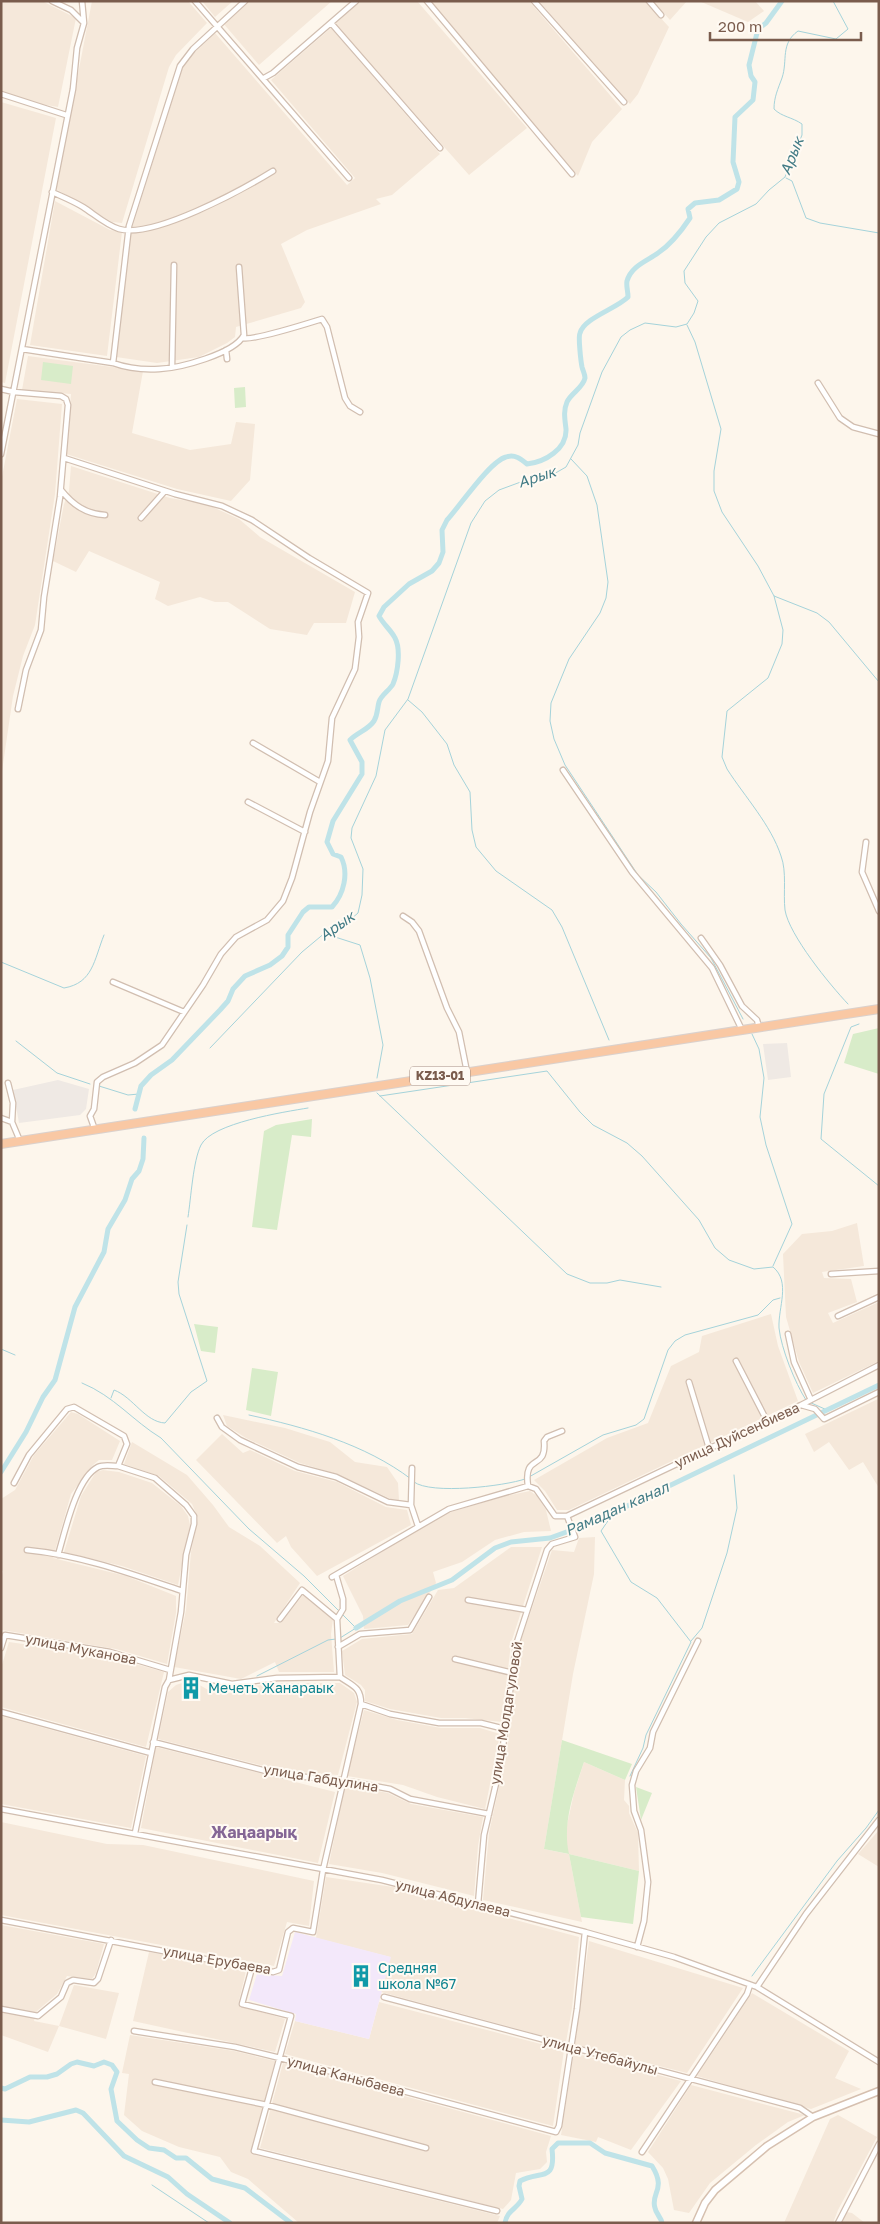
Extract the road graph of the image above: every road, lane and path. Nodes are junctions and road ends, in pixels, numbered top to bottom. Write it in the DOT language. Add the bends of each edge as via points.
graph roads {
  1 [pos="52,1"];
  2 [pos="82,1"];
  3 [pos="195,1"];
  4 [pos="244,1"];
  5 [pos="356,1"];
  6 [pos="427,1"];
  7 [pos="534,1"];
  8 [pos="649,1"];
  9 [pos="662,15"];
  10 [pos="84,23"];
  11 [pos="331,23"];
  12 [pos="216,26"];
  13 [pos="264,78"];
  14 [pos="1,94"];
  15 [pos="624,102"];
  16 [pos="66,115"];
  17 [pos="440,148"];
  18 [pos="273,171"];
  19 [pos="572,174"];
  20 [pos="349,178"];
  21 [pos="52,192"];
  22 [pos="129,231"];
  23 [pos="174,265"];
  24 [pos="239,267"];
  25 [pos="243,338"];
  26 [pos="22,349"];
  27 [pos="226,350"];
  28 [pos="227,359"];
  29 [pos="113,363"];
  30 [pos="172,367"];
  31 [pos="818,383"];
  32 [pos="1,389"];
  33 [pos="14,392"];
  34 [pos="360,412"];
  35 [pos="879,434"];
  36 [pos="1,454"];
  37 [pos="64,458"];
  38 [pos="61,490"];
  39 [pos="165,491"];
  40 [pos="105,515"];
  41 [pos="141,518"];
  42 [pos="18,709"];
  43 [pos="252,743"];
  44 [pos="563,770"];
  45 [pos="320,782"];
  46 [pos="248,802"];
  47 [pos="304,832"];
  48 [pos="866,842"];
  49 [pos="879,911"];
  50 [pos="403,916"];
  51 [pos="701,938"];
  52 [pos="113,982"];
  53 [pos="879,1009"];
  54 [pos="184,1012"];
  55 [pos="759,1027"];
  56 [pos="742,1030"];
  57 [pos="467,1072"];
  58 [pos="8,1083"];
  59 [pos="1,1118"];
  60 [pos="12,1122"];
  61 [pos="95,1130"];
  62 [pos="20,1141"];
  63 [pos="1,1144"];
  64 [pos="879,1271"];
  65 [pos="831,1274"];
  66 [pos="879,1297"];
  67 [pos="838,1316"];
  68 [pos="788,1334"];
  69 [pos="736,1361"];
  70 [pos="879,1366"];
  71 [pos="689,1382"];
  72 [pos="879,1392"];
  73 [pos="811,1400"];
  74 [pos="801,1405"];
  75 [pos="217,1418"];
  76 [pos="767,1421"];
  77 [pos="562,1431"];
  78 [pos="709,1448"];
  79 [pos="118,1466"];
  80 [pos="412,1468"];
  81 [pos="14,1483"];
  82 [pos="528,1486"];
  83 [pos="411,1505"];
  84 [pos="568,1516"];
  85 [pos="418,1526"];
  86 [pos="27,1550"];
  87 [pos="58,1555"];
  88 [pos="182,1592"];
  89 [pos="429,1597"];
  90 [pos="468,1600"];
  91 [pos="527,1610"];
  92 [pos="280,1619"];
  93 [pos="337,1619"];
  94 [pos="698,1641"];
  95 [pos="338,1647"];
  96 [pos="1,1648"];
  97 [pos="455,1659"];
  98 [pos="170,1670"];
  99 [pos="513,1673"];
  100 [pos="340,1677"];
  101 [pos="169,1680"];
  102 [pos="361,1704"];
  103 [pos="1,1712"];
  104 [pos="506,1729"];
  105 [pos="153,1742"];
  106 [pos="151,1753"];
  107 [pos="342,1780"];
  108 [pos="1,1809"];
  109 [pos="489,1814"];
  110 [pos="879,1820"];
  111 [pos="135,1833"];
  112 [pos="323,1870"];
  113 [pos="478,1904"];
  114 [pos="1,1920"];
  115 [pos="585,1932"];
  116 [pos="111,1940"];
  117 [pos="637,1947"];
  118 [pos="252,1968"];
  119 [pos="750,1985"];
  120 [pos="757,1987"];
  121 [pos="384,1998"];
  122 [pos="1,2008"];
  123 [pos="134,2030"];
  124 [pos="570,2048"];
  125 [pos="280,2058"];
  126 [pos="879,2062"];
  127 [pos="691,2079"];
  128 [pos="155,2082"];
  129 [pos="879,2090"];
  130 [pos="267,2105"];
  131 [pos="813,2117"];
  132 [pos="879,2144"];
  133 [pos="426,2148"];
  134 [pos="642,2152"];
  135 [pos="498,2211"];
  136 [pos="696,2223"];
  137 [pos="838,2223"];
  1 -- 10 [label="street" via="72,10"];
  2 -- 10 [label="street"];
  3 -- 12 [label="street"];
  4 -- 12 [label="street"];
  5 -- 11 [label="street"];
  6 -- 19 [label="street"];
  7 -- 15 [label="street"];
  8 -- 9 [label="street"];
  10 -- 16 [label="street"];
  11 -- 13 [label="street"];
  11 -- 17 [label="street"];
  12 -- 13 [label="street"];
  12 -- 22 [label="street" via="180,66"];
  13 -- 20 [label="street"];
  14 -- 16 [label="street"];
  16 -- 21 [label="street"];
  18 -- 22 [label="street" via="231,196 187,215"];
  21 -- 22 [label="street" via="116,228"];
  21 -- 26 [label="street"];
  22 -- 29 [label="street"];
  23 -- 30 [label="street"];
  24 -- 25 [label="street"];
  25 -- 27 [label="street"];
  25 -- 34 [label="street" via="322,319 327,327 345,398"];
  26 -- 29 [label="street"];
  26 -- 33 [label="street"];
  27 -- 28 [label="street"];
  27 -- 30 [label="street"];
  29 -- 30 [label="street" via="142,369"];
  31 -- 35 [label="street" via="840,418 853,427"];
  32 -- 33 [label="street"];
  33 -- 36 [label="street"];
  33 -- 37 [label="street" via="61,396 68,401"];
  37 -- 38 [label="street"];
  37 -- 39 [label="street"];
  38 -- 40 [label="street" via="88,513"];
  38 -- 42 [label="street" via="41,630 26,670"];
  39 -- 41 [label="street"];
  39 -- 45 [label="street" via="240,514 368,593 358,622 355,669 332,718 328,761"];
  43 -- 45 [label="street"];
  44 -- 56 [label="street" via="632,872 712,968"];
  45 -- 47 [label="street"];
  46 -- 47 [label="street"];
  47 -- 54 [label="street" via="288,890 277,909 267,920 236,938 221,954"];
  48 -- 49 [label="street" via="862,872"];
  50 -- 57 [label="street" via="419,931 459,1032"];
  51 -- 55 [label="street" via="742,1006 757,1020"];
  52 -- 54 [label="street"];
  53 -- 55 [label="highway, KZ13-01"];
  54 -- 61 [label="street" via="168,1038 155,1050 98,1082 90,1116"];
  55 -- 56 [label="highway, KZ13-01"];
  56 -- 57 [label="highway, KZ13-01"];
  57 -- 61 [label="highway, KZ13-01"];
  58 -- 60 [label="street" via="13,1102"];
  59 -- 60 [label="street"];
  60 -- 62 [label="street"];
  61 -- 62 [label="highway, KZ13-01"];
  62 -- 63 [label="highway, KZ13-01"];
  64 -- 65 [label="street"];
  66 -- 67 [label="street"];
  68 -- 73 [label="street" via="794,1362"];
  69 -- 76 [label="street"];
  70 -- 73 [label="street, улица Дуйсенбиева"];
  71 -- 78 [label="street"];
  72 -- 74 [label="street" via="824,1419 815,1409"];
  73 -- 74 [label="street, улица Дуйсенбиева"];
  74 -- 76 [label="street, улица Дуйсенбиева"];
  75 -- 83 [label="street" via="222,1427 240,1440 298,1467 336,1477 388,1502"];
  76 -- 78 [label="street, улица Дуйсенбиева"];
  77 -- 82 [label="street" via="544,1441 542,1458 526,1472"];
  78 -- 84 [label="street, улица Дуйсенбиева"];
  79 -- 81 [label="street" via="127,1444 124,1436 74,1407 67,1409 29,1455"];
  79 -- 87 [label="street" via="101,1465 94,1469 76,1494"];
  79 -- 88 [label="street" via="155,1478 194,1516"];
  80 -- 83 [label="street"];
  82 -- 84 [label="street" via="536,1489 555,1516"];
  82 -- 85 [label="street" via="449,1509"];
  83 -- 85 [label="street"];
  84 -- 91 [label="street, улица Молдагуловой" via="575,1537 552,1544 547,1550"];
  85 -- 93 [label="street" via="334,1576 343,1599 343,1609"];
  86 -- 87 [label="street"];
  87 -- 88 [label="street" via="122,1570"];
  88 -- 98 [label="street"];
  89 -- 95 [label="street" via="410,1630 360,1634"];
  90 -- 91 [label="street"];
  91 -- 99 [label="street, улица Молдагуловой" via="516,1644"];
  92 -- 93 [label="street" via="302,1590"];
  93 -- 95 [label="street"];
  94 -- 117 [label="street" via="632,1784 648,1882 644,1921"];
  95 -- 100 [label="street"];
  96 -- 98 [label="street, улица Муканова" via="5,1635 110,1652"];
  97 -- 99 [label="street"];
  98 -- 101 [label="street"];
  99 -- 104 [label="street, улица Молдагуловой"];
  100 -- 101 [label="street" via="277,1678 232,1684 189,1675"];
  100 -- 102 [label="street" via="356,1687 361,1694"];
  101 -- 105 [label="street"];
  102 -- 104 [label="street" via="390,1714 439,1723 480,1723"];
  102 -- 107 [label="street, улица Ерубаева"];
  103 -- 106 [label="street"];
  104 -- 109 [label="street, улица Молдагуловой"];
  105 -- 106 [label="street"];
  105 -- 107 [label="street, улица Габдулина" via="282,1775"];
  106 -- 111 [label="street"];
  107 -- 109 [label="street, улица Габдулина" via="390,1789 410,1799"];
  107 -- 112 [label="street, улица Ерубаева"];
  108 -- 111 [label="street, улица Абдулаева"];
  109 -- 113 [label="street, улица Молдагуловой"];
  110 -- 120 [label="street" via="806,1914"];
  111 -- 112 [label="street, улица Абдулаева"];
  112 -- 113 [label="street, улица Абдулаева" via="382,1880"];
  112 -- 118 [label="street, улица Ерубаева" via="313,1932 293,1928 288,1932 278,1970"];
  113 -- 115 [label="street, улица Абдулаева"];
  114 -- 116 [label="street, улица Ерубаева"];
  115 -- 117 [label="street, улица Абдулаева"];
  115 -- 124 [label="street"];
  116 -- 118 [label="street, улица Ерубаева"];
  116 -- 122 [label="street" via="94,1983 73,1980 67,1983 61,1997 38,2016"];
  117 -- 119 [label="street, улица Абдулаева"];
  118 -- 125 [label="street" via="242,2004 291,2016"];
  119 -- 120 [label="street, улица Абдулаева"];
  119 -- 127 [label="street"];
  120 -- 126 [label="street, улица Абдулаева"];
  121 -- 124 [label="street, улица Утебайулы"];
  123 -- 125 [label="street, улица Каныбаева"];
  124 -- 125 [label="street, улица Каныбаева" via="556,2132"];
  124 -- 127 [label="street, улица Утебайулы"];
  125 -- 130 [label="street"];
  127 -- 131 [label="street, улица Утебайулы" via="800,2108"];
  127 -- 134 [label="street"];
  128 -- 130 [label="street"];
  129 -- 131 [label="main road"];
  130 -- 133 [label="street"];
  130 -- 135 [label="street" via="254,2151"];
  131 -- 136 [label="main road" via="767,2146 715,2190"];
  132 -- 137 [label="street"];
}
